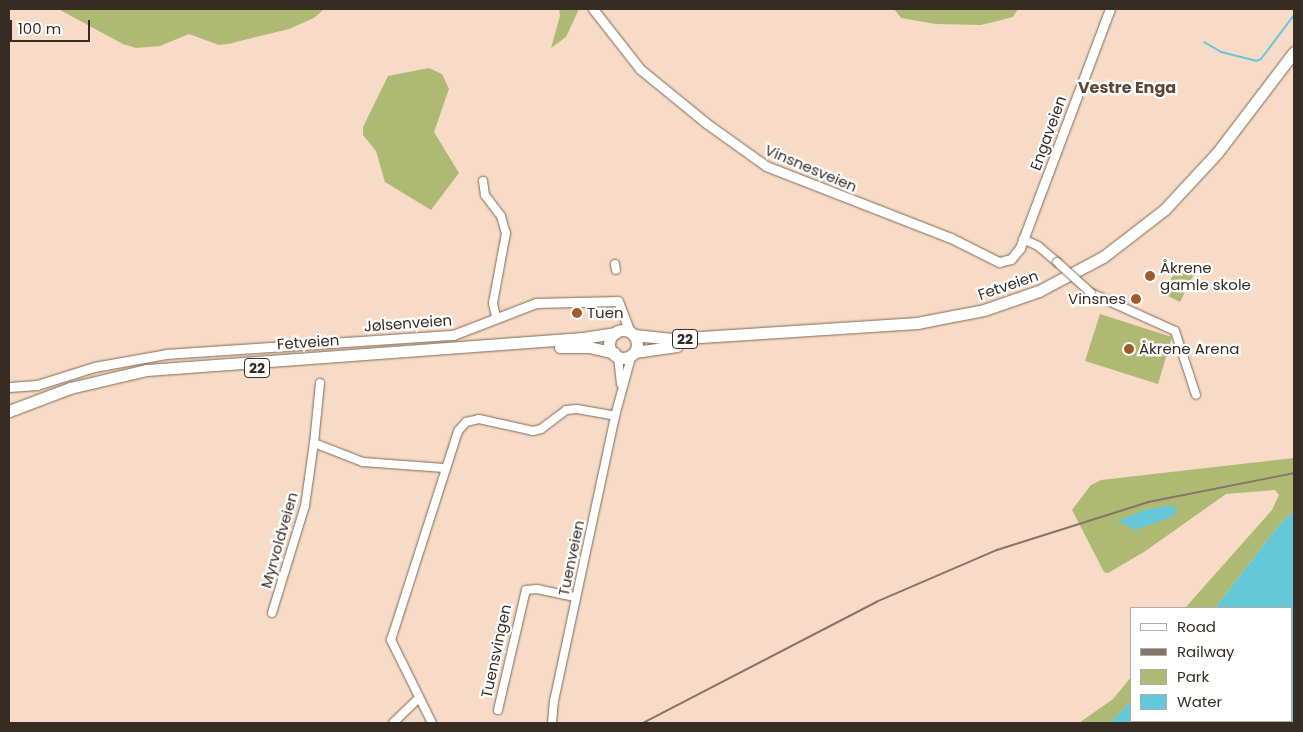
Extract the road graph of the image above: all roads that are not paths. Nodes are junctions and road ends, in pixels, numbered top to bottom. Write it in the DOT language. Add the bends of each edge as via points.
graph roads {
  1 [pos="594,9"];
  2 [pos="1110,9"];
  3 [pos="1294,52"];
  4 [pos="1294,64"];
  5 [pos="483,181"];
  6 [pos="1024,239"];
  7 [pos="623,309"];
  8 [pos="496,318"];
  9 [pos="617,332"];
  10 [pos="632,334"];
  11 [pos="633,353"];
  12 [pos="616,355"];
  13 [pos="320,383"];
  14 [pos="9,387"];
  15 [pos="1196,395"];
  16 [pos="619,399"];
  17 [pos="9,411"];
  18 [pos="615,416"];
  19 [pos="9,419"];
  20 [pos="314,443"];
  21 [pos="444,468"];
  22 [pos="576,597"];
  23 [pos="272,613"];
  24 [pos="419,698"];
  25 [pos="498,710"];
  26 [pos="393,723"];
  27 [pos="432,723"];
  28 [pos="552,723"];
  1 -- 6 [label="main road, Vinsnesveien" via="640,69 706,123 766,166 952,238 996,262 1014,256"];
  2 -- 6 [label="main road, Engaveien"];
  3 -- 10 [label="highway, Fetveien / 22" via="1227,141 1165,210 1097,262 1039,292 984,310 918,323 670,340"];
  4 -- 11 [label="highway, Fetveien / 22" via="1228,152 1170,215 1103,266 1042,298 996,315 934,328"];
  5 -- 8 [label="street" via="485,195 501,216 506,233 493,303"];
  6 -- 15 [label="street, bridge" via="1038,246 1091,293 1175,331"];
  7 -- 8 [label="main road, Jølsenveien" via="616,301 544,302 522,306"];
  7 -- 9 [label="main road"];
  7 -- 10 [label="main road"];
  8 -- 14 [label="main road, Jølsenveien" via="453,335 166,354 94,367 28,387"];
  9 -- 10 [label="highway, 22"];
  9 -- 12 [label="highway" via="610,342"];
  9 -- 17 [label="highway, Fetveien / 22" via="596,337 154,369 76,386"];
  10 -- 11 [label="highway" via="637,344"];
  11 -- 12 [label="highway, 22"];
  11 -- 16 [label="street, Tuenveien"];
  12 -- 16 [label="street, Tuenveien" via="621,370"];
  12 -- 19 [label="highway, Fetveien / 22" via="589,347 562,347 168,375 83,392"];
  13 -- 20 [label="street, Myrvoldveien"];
  16 -- 18 [label="street, Tuenveien"];
  18 -- 21 [label="street" via="566,410 541,430 533,431 484,420 469,420 456,435"];
  18 -- 22 [label="street, Tuenveien"];
  20 -- 21 [label="street" via="362,462"];
  20 -- 23 [label="street, Myrvoldveien" via="305,506"];
  21 -- 24 [label="street" via="391,640"];
  22 -- 25 [label="street, Tuensvingen" via="537,588 526,590"];
  22 -- 28 [label="street, Tuenveien"];
  24 -- 26 [label="street"];
  24 -- 27 [label="street"];
}
